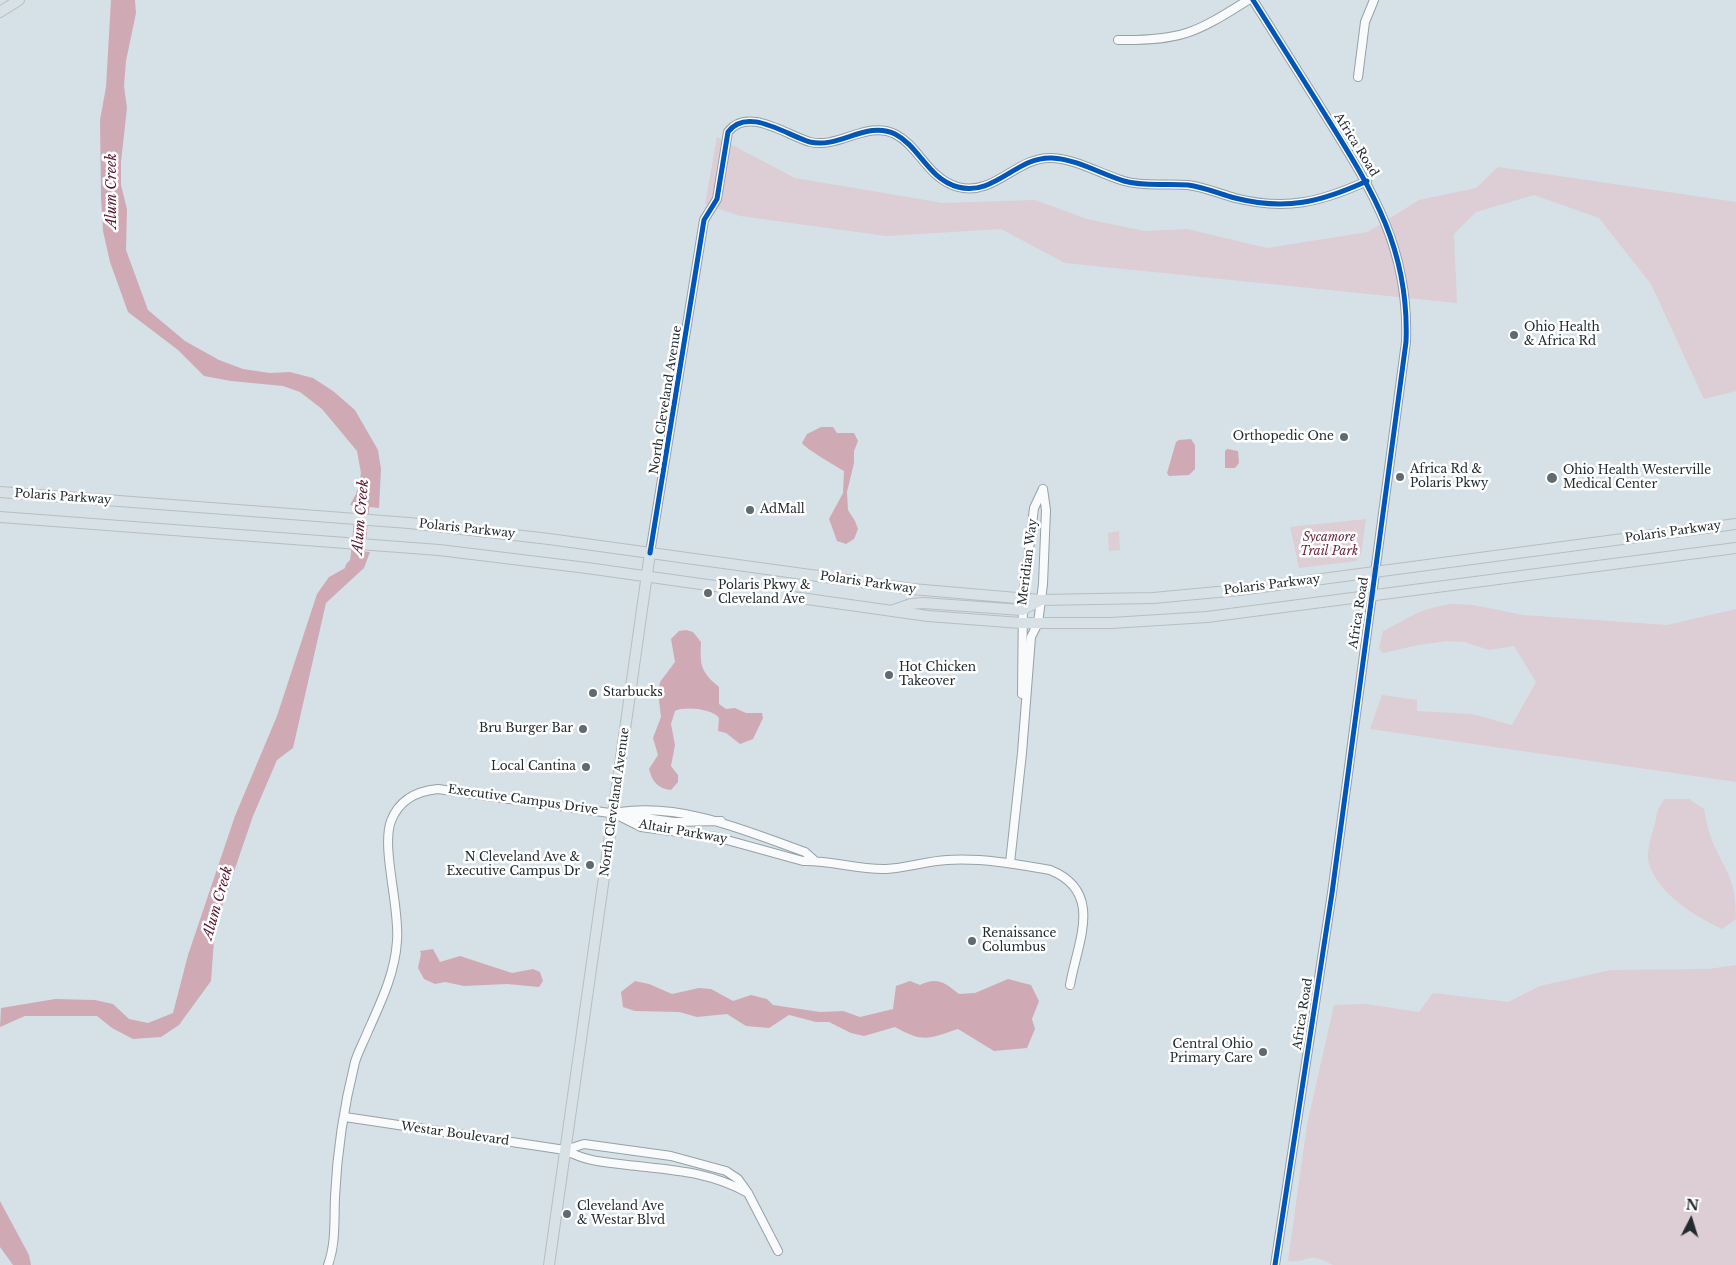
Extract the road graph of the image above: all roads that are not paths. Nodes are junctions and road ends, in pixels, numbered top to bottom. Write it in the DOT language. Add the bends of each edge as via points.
graph roads {
  1 [pos="19,0"];
  2 [pos="1248,0"];
  3 [pos="1254,0"];
  4 [pos="1374,0"];
  5 [pos="0,12"];
  6 [pos="1118,40"];
  7 [pos="1358,77"];
  8 [pos="1367,181"];
  9 [pos="0,492"];
  10 [pos="0,517"];
  11 [pos="1736,524"];
  12 [pos="1736,548"];
  13 [pos="650,553"];
  14 [pos="1375,572"];
  15 [pos="647,576"];
  16 [pos="1371,597"];
  17 [pos="1040,600"];
  18 [pos="1022,605"];
  19 [pos="891,611"];
  20 [pos="1021,623"];
  21 [pos="1038,623"];
  22 [pos="1024,713"];
  23 [pos="613,813"];
  24 [pos="815,861"];
  25 [pos="1010,863"];
  26 [pos="1070,985"];
  27 [pos="345,1117"];
  28 [pos="565,1150"];
  29 [pos="748,1193"];
  30 [pos="778,1251"];
  31 [pos="328,1265"];
  32 [pos="549,1265"];
  33 [pos="1275,1265"];
  1 -- 5 [label="main road"];
  2 -- 6 [label="street" via="1188,34 1162,39"];
  3 -- 8 [label="street, Africa Road"];
  4 -- 7 [label="street" via="1364,22"];
  8 -- 13 [label="street, North Cleveland Avenue" via="1316,202 1258,203 1189,185 1127,182 1054,158 1023,164 992,183 969,189 945,182 906,143 890,132 867,131 829,143 812,142 763,124 741,121 733,125 728,132 717,199 704,220"];
  8 -- 14 [label="street, Africa Road" via="1396,251 1404,284 1407,320"];
  9 -- 13 [label="main road, Polaris Parkway" via="390,521"];
  10 -- 15 [label="main road, Polaris Parkway" via="387,545"];
  11 -- 14 [label="main road, Polaris Parkway"];
  12 -- 16 [label="main road, Polaris Parkway"];
  13 -- 15 [label="main road, North Cleveland Avenue"];
  13 -- 18 [label="main road, Polaris Parkway"];
  14 -- 16 [label="street, Africa Road"];
  14 -- 17 [label="main road, Polaris Parkway" via="1153,598"];
  15 -- 19 [label="main road, Polaris Parkway"];
  15 -- 23 [label="main road, North Cleveland Avenue"];
  16 -- 21 [label="main road, Polaris Parkway" via="1157,622"];
  16 -- 33 [label="street, Africa Road" via="1332,893"];
  17 -- 18 [label="main road"];
  17 -- 18 [label="street, Meridian Way" via="1046,535 1043,489 1034,508"];
  17 -- 21 [label="street, Meridian Way"];
  18 -- 19 [label="main road" via="912,604"];
  18 -- 20 [label="street, Meridian Way"];
  19 -- 20 [label="main road, Polaris Parkway"];
  20 -- 21 [label="main road, Polaris Parkway"];
  20 -- 22 [label="street, Meridian Way"];
  21 -- 22 [label="street, Meridian Way" via="1031,637"];
  22 -- 25 [label="street, Meridian Way"];
  23 -- 24 [label="street, Altair Parkway" via="641,827 716,837 803,861"];
  23 -- 24 [label="street, Altair Parkway" via="643,809 720,821 805,852"];
  23 -- 27 [label="street, Executive Campus Drive" via="438,789 420,792 401,804 392,819 388,840 398,923 396,956 386,990 355,1062"];
  23 -- 28 [label="main road, North Cleveland Avenue"];
  24 -- 25 [label="street, Altair Parkway" via="858,869 887,869 945,860"];
  25 -- 26 [label="street, Altair Parkway" via="1057,872 1080,896 1085,924"];
  27 -- 28 [label="street, Westar Boulevard"];
  27 -- 31 [label="street, Executive Campus Drive" via="337,1172 334,1237"];
  28 -- 29 [label="street, Westar Boulevard" via="583,1160 718,1178"];
  28 -- 29 [label="street, Westar Boulevard" via="584,1144 686,1160 726,1171 738,1179"];
  28 -- 32 [label="main road, North Cleveland Avenue"];
  29 -- 30 [label="street, Westar Boulevard"];
}
